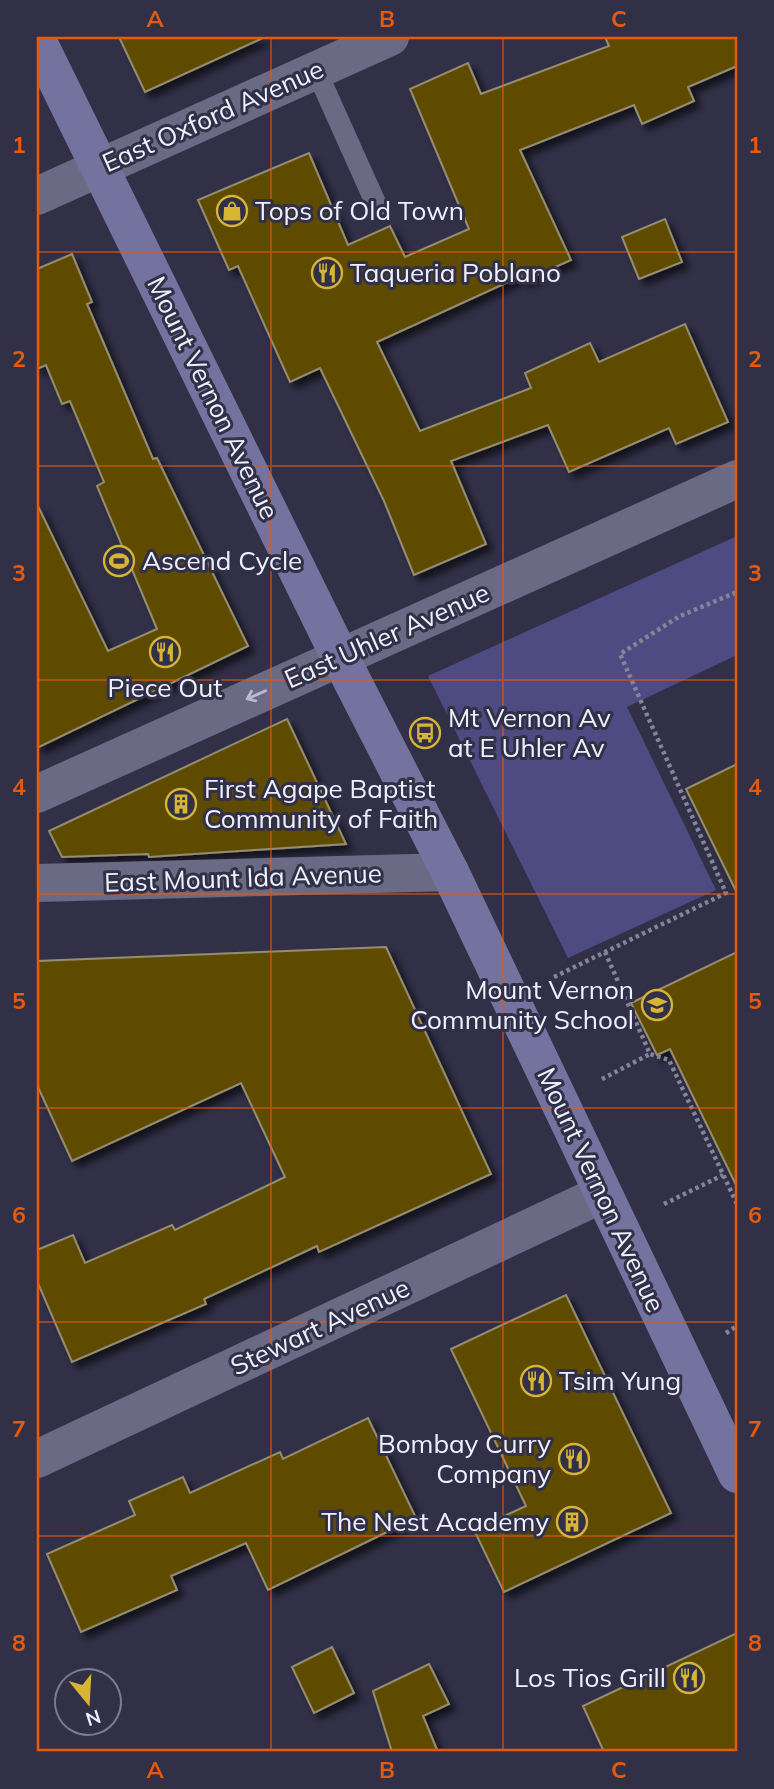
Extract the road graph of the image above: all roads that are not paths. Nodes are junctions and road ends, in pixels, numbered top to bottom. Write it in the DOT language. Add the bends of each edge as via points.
graph roads {
  1 [pos="390,37"];
  2 [pos="37,40"];
  3 [pos="316,70"];
  4 [pos="99,167"];
  5 [pos="37,196"];
  6 [pos="377,206"];
  7 [pos="737,479"];
  8 [pos="340,657"];
  9 [pos="37,794"];
  10 [pos="450,872"];
  11 [pos="37,883"];
  12 [pos="602,1194"];
  13 [pos="37,1460"];
  14 [pos="737,1474"];
  1 -- 3 [label="street, East Oxford Avenue"];
  2 -- 4 [label="main road, Mount Vernon Avenue"];
  3 -- 4 [label="street, East Oxford Avenue"];
  3 -- 6 [label="lane"];
  4 -- 5 [label="street, East Oxford Avenue"];
  4 -- 8 [label="main road, Mount Vernon Avenue"];
  7 -- 8 [label="street, East Uhler Avenue"];
  8 -- 9 [label="street, East Uhler Avenue, one-way"];
  8 -- 10 [label="main road, Mount Vernon Avenue"];
  10 -- 11 [label="street, East Mount Ida Avenue"];
  10 -- 12 [label="main road, Mount Vernon Avenue"];
  12 -- 13 [label="street, Stewart Avenue"];
  12 -- 14 [label="main road, Mount Vernon Avenue"];
}
